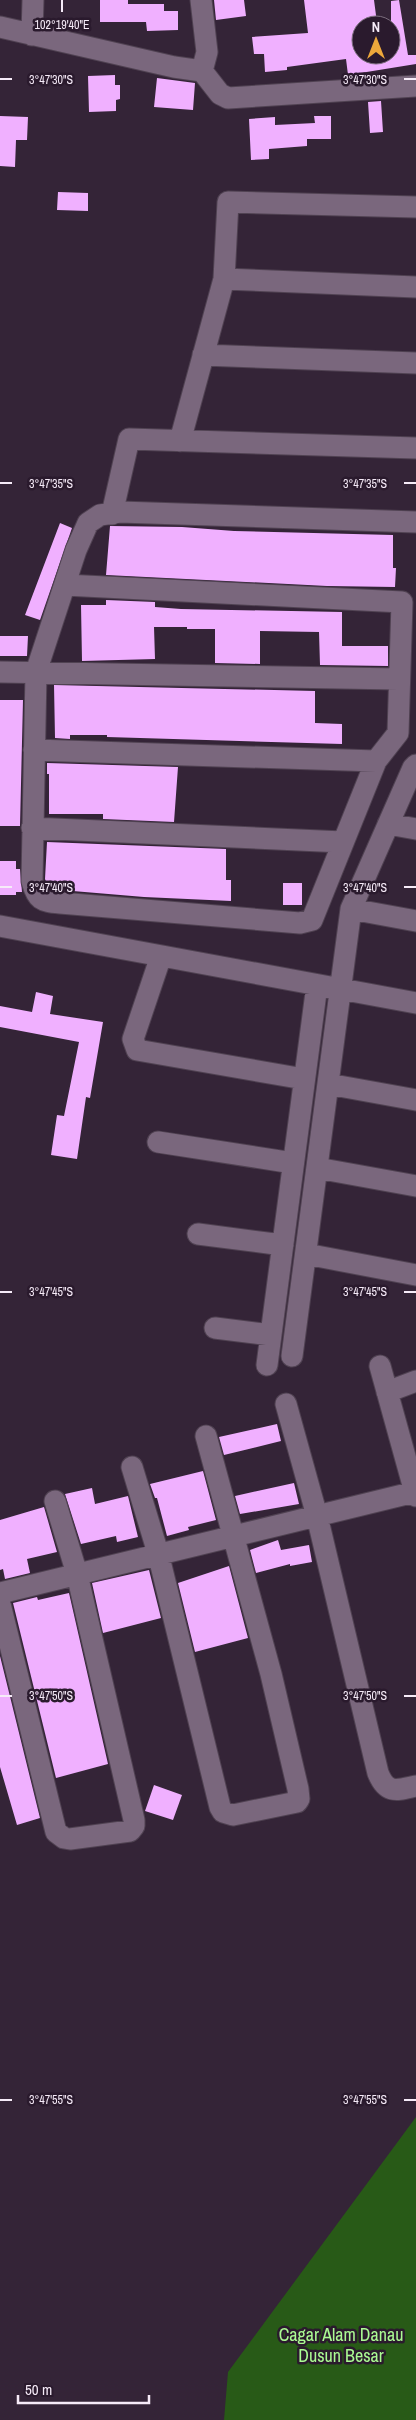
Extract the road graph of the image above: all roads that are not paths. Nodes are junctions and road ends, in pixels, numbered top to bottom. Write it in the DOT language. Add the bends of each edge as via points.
graph roads {
  1 [pos="33,0"];
  2 [pos="201,0"];
  3 [pos="0,27"];
  4 [pos="32,35"];
  5 [pos="202,71"];
  6 [pos="416,86"];
  7 [pos="416,207"];
  8 [pos="224,278"];
  9 [pos="416,287"];
  10 [pos="203,355"];
  11 [pos="416,363"];
  12 [pos="180,441"];
  13 [pos="416,448"];
  14 [pos="112,514"];
  15 [pos="416,522"];
  16 [pos="65,585"];
  17 [pos="0,672"];
  18 [pos="36,672"];
  19 [pos="398,679"];
  20 [pos="34,750"];
  21 [pos="376,761"];
  22 [pos="416,765"];
  23 [pos="388,824"];
  24 [pos="32,828"];
  25 [pos="416,829"];
  26 [pos="343,842"];
  27 [pos="351,909"];
  28 [pos="416,921"];
  29 [pos="0,926"];
  30 [pos="161,956"];
  31 [pos="317,985"];
  32 [pos="341,989"];
  33 [pos="416,1003"];
  34 [pos="304,1079"];
  35 [pos="328,1084"];
  36 [pos="416,1100"];
  37 [pos="158,1142"];
  38 [pos="293,1162"];
  39 [pos="317,1168"];
  40 [pos="416,1186"];
  41 [pos="198,1234"];
  42 [pos="283,1245"];
  43 [pos="306,1254"];
  44 [pos="416,1274"];
  45 [pos="215,1328"];
  46 [pos="271,1335"];
  47 [pos="292,1356"];
  48 [pos="267,1365"];
  49 [pos="380,1366"];
  50 [pos="416,1381"];
  51 [pos="387,1392"];
  52 [pos="286,1404"];
  53 [pos="206,1436"];
  54 [pos="132,1468"];
  55 [pos="416,1494"];
  56 [pos="55,1501"];
  57 [pos="317,1516"];
  58 [pos="233,1536"];
  59 [pos="158,1553"];
  60 [pos="77,1574"];
  61 [pos="0,1593"];
  62 [pos="0,1604"];
  63 [pos="416,1786"];
  1 -- 4 [label="street"];
  2 -- 5 [label="street" via="207,52"];
  3 -- 4 [label="street"];
  4 -- 5 [label="street"];
  5 -- 6 [label="street" via="220,94 228,98"];
  7 -- 8 [label="street" via="228,202"];
  8 -- 9 [label="street"];
  8 -- 10 [label="street"];
  10 -- 11 [label="street"];
  10 -- 12 [label="street"];
  12 -- 13 [label="street"];
  12 -- 14 [label="street" via="129,439"];
  14 -- 15 [label="street"];
  14 -- 16 [label="street" via="100,515 88,523"];
  16 -- 18 [label="street"];
  16 -- 19 [label="street" via="402,602"];
  17 -- 18 [label="street"];
  18 -- 19 [label="street"];
  18 -- 20 [label="street"];
  19 -- 21 [label="street" via="398,733"];
  20 -- 21 [label="street"];
  20 -- 24 [label="street"];
  21 -- 26 [label="street"];
  22 -- 23 [label="street"];
  23 -- 25 [label="street"];
  23 -- 27 [label="street"];
  24 -- 26 [label="street"];
  24 -- 26 [label="street" via="32,881 35,893 43,901 300,923 312,920"];
  27 -- 28 [label="street"];
  27 -- 32 [label="street"];
  29 -- 30 [label="street"];
  30 -- 31 [label="street"];
  30 -- 34 [label="street" via="133,1039 137,1050"];
  31 -- 32 [label="street"];
  31 -- 34 [label="street"];
  32 -- 33 [label="street"];
  32 -- 35 [label="street"];
  34 -- 38 [label="street"];
  35 -- 36 [label="street"];
  35 -- 39 [label="street"];
  37 -- 38 [label="street"];
  38 -- 42 [label="street"];
  39 -- 40 [label="street"];
  39 -- 43 [label="street"];
  41 -- 42 [label="street"];
  42 -- 46 [label="street"];
  43 -- 44 [label="street"];
  43 -- 47 [label="street"];
  45 -- 46 [label="street"];
  46 -- 48 [label="street"];
  49 -- 51 [label="street"];
  50 -- 51 [label="street"];
  51 -- 55 [label="street"];
  52 -- 57 [label="street"];
  53 -- 58 [label="street"];
  54 -- 59 [label="street"];
  55 -- 57 [label="street"];
  56 -- 60 [label="street"];
  57 -- 58 [label="street"];
  57 -- 63 [label="street" via="378,1773 389,1789"];
  58 -- 59 [label="street"];
  58 -- 59 [label="street" via="298,1789 299,1799 291,1804 233,1815 223,1812 220,1807"];
  59 -- 60 [label="street"];
  60 -- 61 [label="street"];
  60 -- 62 [label="street" via="134,1820 130,1832 70,1839 56,1832"];
}
